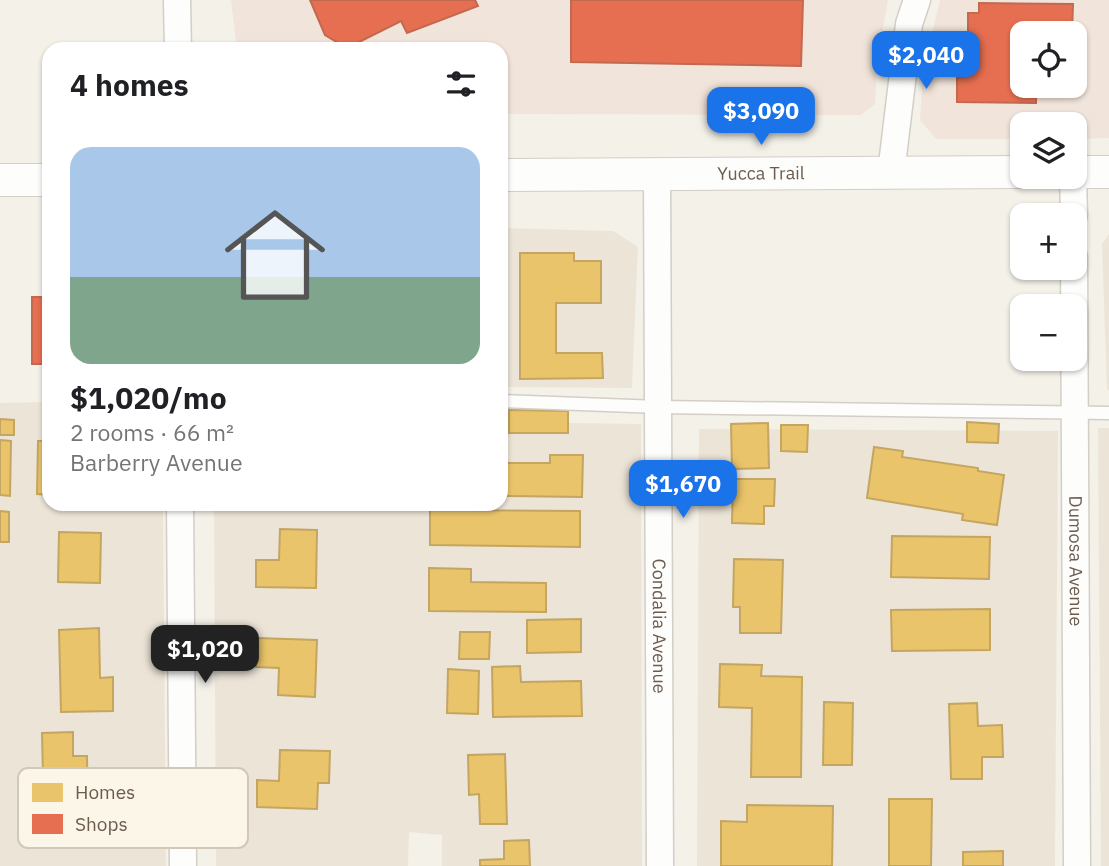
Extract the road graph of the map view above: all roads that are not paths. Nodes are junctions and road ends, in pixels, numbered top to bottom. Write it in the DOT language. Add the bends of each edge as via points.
graph roads {
  1 [pos="177,0"];
  2 [pos="917,0"];
  3 [pos="178,42"];
  4 [pos="1010,172"];
  5 [pos="1109,172"];
  6 [pos="891,173"];
  7 [pos="1087,173"];
  8 [pos="657,174"];
  9 [pos="508,175"];
  10 [pos="0,180"];
  11 [pos="42,180"];
  12 [pos="1074,280"];
  13 [pos="508,401"];
  14 [pos="659,407"];
  15 [pos="1077,413"];
  16 [pos="1109,413"];
  17 [pos="180,511"];
  18 [pos="182,768"];
  19 [pos="183,848"];
  20 [pos="183,866"];
  21 [pos="660,866"];
  22 [pos="1077,866"];
  1 -- 3 [label="street"];
  2 -- 6 [label="street" via="909,24"];
  4 -- 6 [label="street, Yucca Trail"];
  5 -- 7 [label="street"];
  6 -- 8 [label="street, Yucca Trail"];
  8 -- 9 [label="street, Yucca Trail"];
  8 -- 14 [label="street, Condalia Avenue"];
  10 -- 11 [label="street"];
  12 -- 15 [label="street, Dumosa Avenue"];
  13 -- 14 [label="lane"];
  14 -- 15 [label="lane"];
  14 -- 21 [label="street, Condalia Avenue"];
  15 -- 16 [label="lane"];
  15 -- 22 [label="street, Dumosa Avenue"];
  17 -- 18 [label="street"];
  19 -- 20 [label="street"];
}
